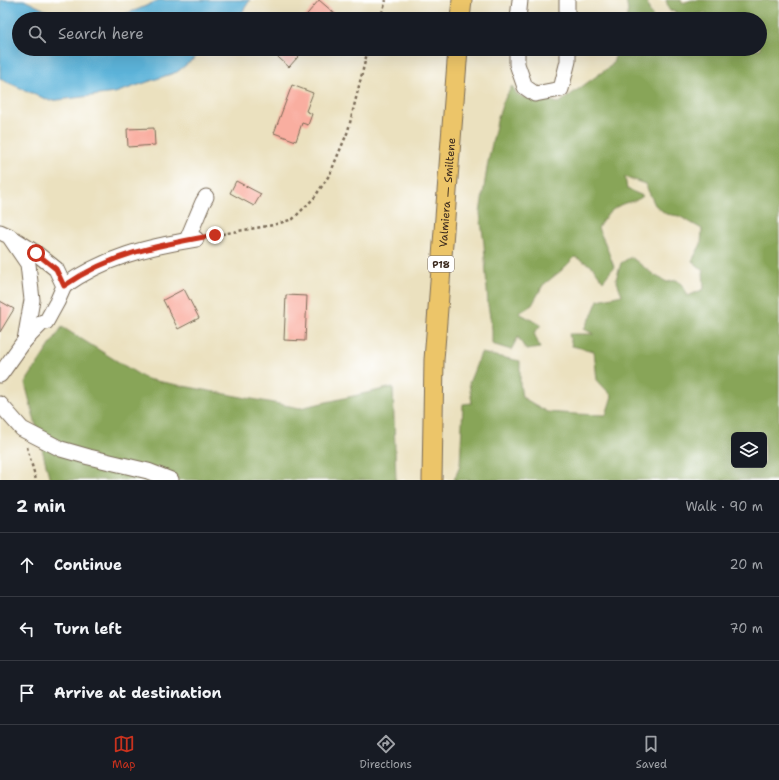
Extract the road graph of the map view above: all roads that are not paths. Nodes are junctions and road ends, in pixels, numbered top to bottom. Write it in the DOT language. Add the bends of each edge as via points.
graph roads {
  1 [pos="462,0"];
  2 [pos="520,0"];
  3 [pos="567,0"];
  4 [pos="461,12"];
  5 [pos="519,12"];
  6 [pos="568,12"];
  7 [pos="457,56"];
  8 [pos="517,56"];
  9 [pos="568,56"];
  10 [pos="206,197"];
  11 [pos="4,234"];
  12 [pos="64,286"];
  13 [pos="24,340"];
  14 [pos="0,375"];
  15 [pos="0,404"];
  16 [pos="171,480"];
  17 [pos="432,480"];
  1 -- 4 [label="main road"];
  2 -- 5 [label="street"];
  3 -- 6 [label="street"];
  7 -- 17 [label="main road, Valmiera — Smiltene / P18" via="434,360"];
  8 -- 9 [label="street" via="525,87 535,94 561,90"];
  10 -- 12 [label="street" via="192,239 120,256 81,274"];
  11 -- 12 [label="street" via="36,253 56,269"];
  11 -- 13 [label="street" via="28,264 32,300"];
  12 -- 13 [label="street" via="46,322"];
  13 -- 14 [label="street"];
  15 -- 16 [label="street" via="22,429 61,449 148,471"];
}
